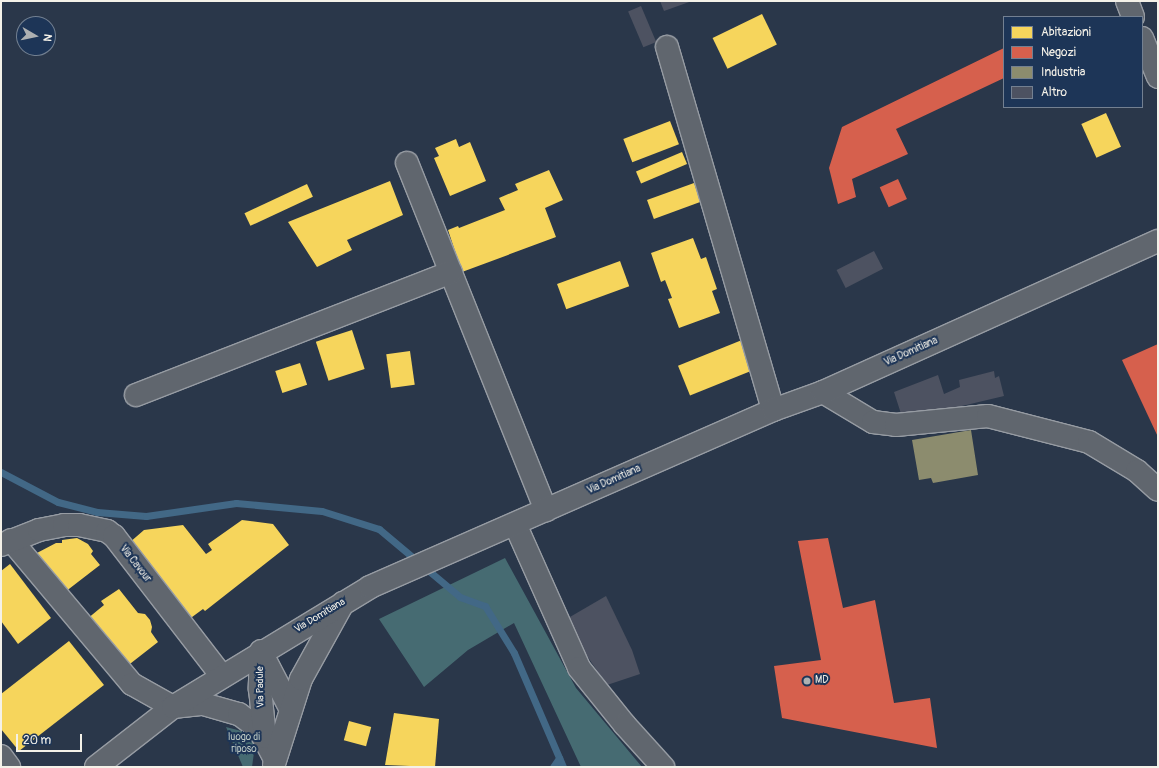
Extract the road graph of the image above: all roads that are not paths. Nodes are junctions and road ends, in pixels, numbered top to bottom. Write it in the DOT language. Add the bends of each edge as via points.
graph roads {
  1 [pos="1127,1"];
  2 [pos="1134,16"];
  3 [pos="1143,40"];
  4 [pos="668,47"];
  5 [pos="1158,77"];
  6 [pos="407,163"];
  7 [pos="1158,241"];
  8 [pos="450,272"];
  9 [pos="823,392"];
  10 [pos="136,395"];
  11 [pos="773,410"];
  12 [pos="1158,490"];
  13 [pos="546,510"];
  14 [pos="515,524"];
  15 [pos="6,542"];
  16 [pos="343,603"];
  17 [pos="261,651"];
  18 [pos="222,676"];
  19 [pos="173,707"];
  20 [pos="290,708"];
  21 [pos="265,737"];
  22 [pos="1,756"];
  23 [pos="275,763"];
  24 [pos="10,767"];
  25 [pos="96,767"];
  26 [pos="663,767"];
  1 -- 2 [label="street"];
  3 -- 5 [label="street"];
  4 -- 11 [label="street"];
  6 -- 8 [label="street"];
  7 -- 9 [label="street, Via Domitiana"];
  8 -- 10 [label="street"];
  8 -- 13 [label="street"];
  9 -- 11 [label="street, Via Domitiana"];
  9 -- 12 [label="street" via="873,422 896,425 988,416 1089,442 1137,471"];
  11 -- 13 [label="street, Via Domitiana"];
  13 -- 14 [label="street, Via Domitiana"];
  14 -- 16 [label="street, Via Domitiana" via="397,575"];
  14 -- 26 [label="street" via="579,668 624,725"];
  15 -- 18 [label="street, Via Cavour" via="64,525 107,531 114,536"];
  15 -- 19 [label="street, Via Cavour" via="132,684"];
  16 -- 17 [label="street, Via Domitiana"];
  16 -- 20 [label="street, Via Padule" via="301,679"];
  17 -- 18 [label="street, Via Domitiana"];
  17 -- 20 [label="street, Via Padule"];
  17 -- 21 [label="street, Via Padule" via="260,688"];
  18 -- 19 [label="street, Via Domitiana"];
  19 -- 21 [label="street, Via Padule" via="203,704 220,707 246,718"];
  19 -- 25 [label="street, Via Domitiana"];
  20 -- 23 [label="street, Via Padule"];
  21 -- 23 [label="street, Via Padule"];
  22 -- 24 [label="street"];
}
